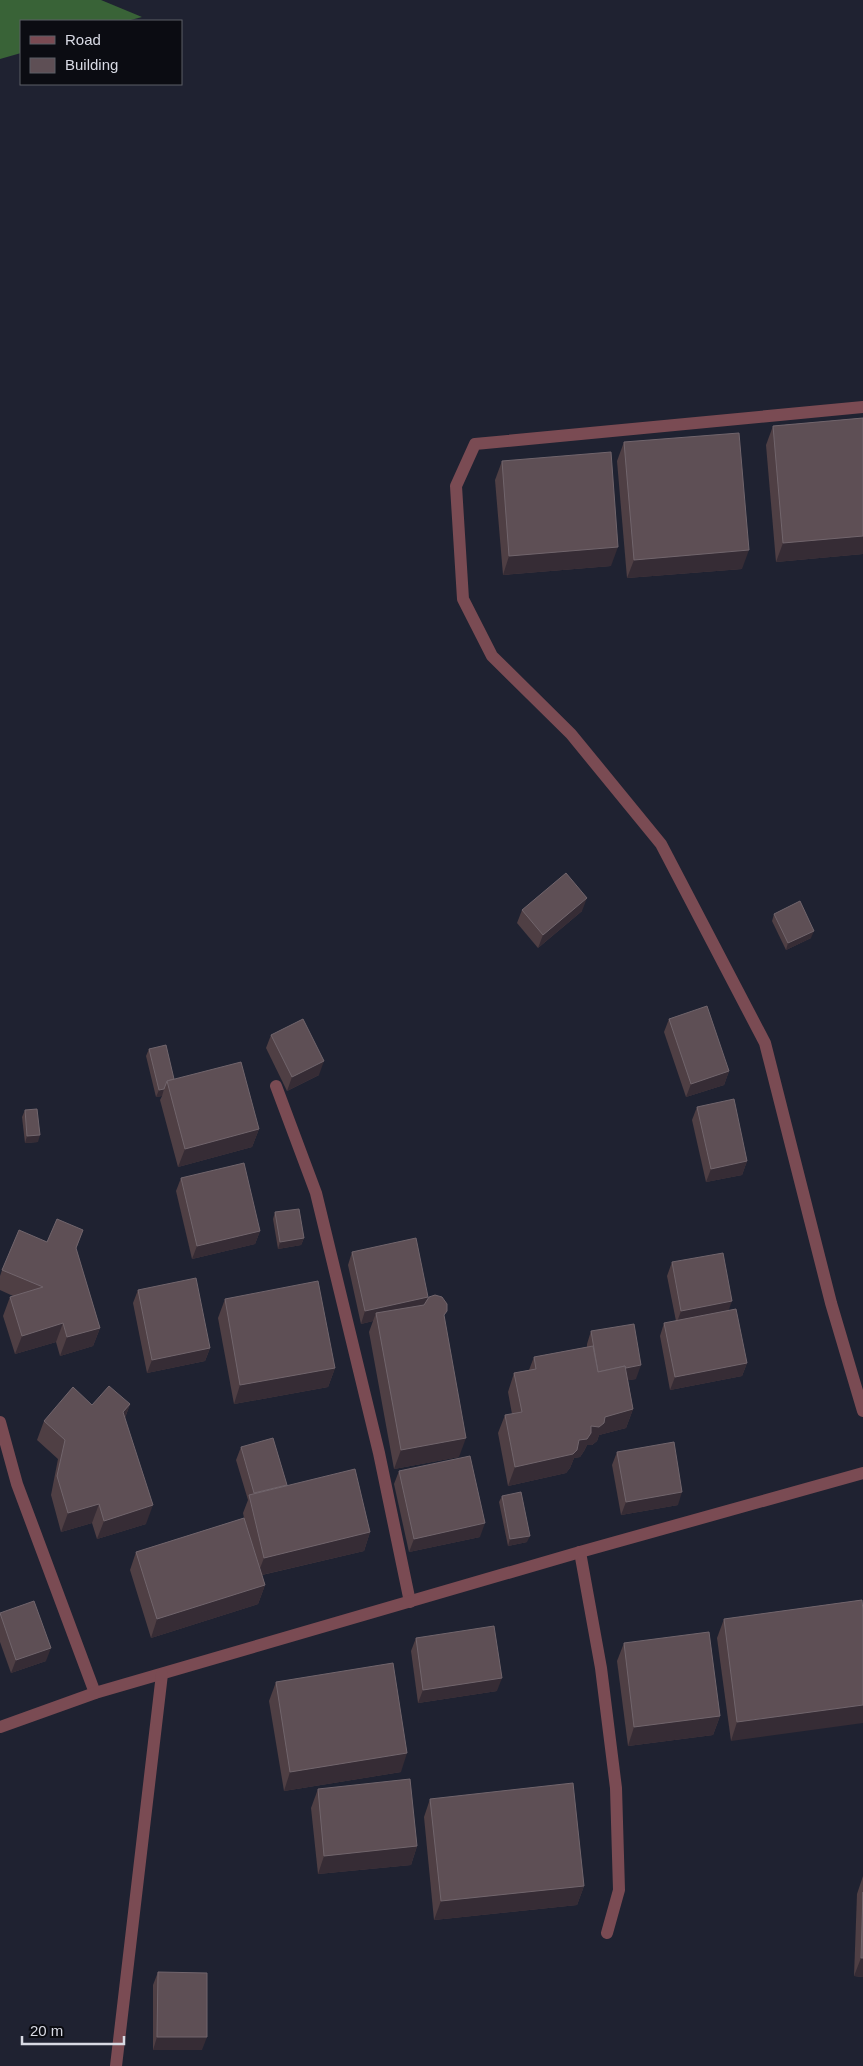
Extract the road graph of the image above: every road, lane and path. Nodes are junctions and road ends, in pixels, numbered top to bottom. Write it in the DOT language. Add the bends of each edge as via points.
graph roads {
  1 [pos="863,407"];
  2 [pos="276,1086"];
  3 [pos="863,1411"];
  4 [pos="0,1422"];
  5 [pos="863,1473"];
  6 [pos="580,1552"];
  7 [pos="410,1602"];
  8 [pos="162,1674"];
  9 [pos="95,1693"];
  10 [pos="0,1727"];
  11 [pos="607,1933"];
  12 [pos="116,2066"];
  1 -- 3 [label="street" via="475,444 456,486 463,599 492,656 571,734 661,844 765,1043 831,1303"];
  2 -- 7 [label="street" via="316,1193 379,1454"];
  4 -- 9 [label="street" via="17,1484"];
  5 -- 6 [label="street"];
  6 -- 7 [label="street"];
  6 -- 11 [label="street" via="601,1668 616,1788 619,1890"];
  7 -- 8 [label="street"];
  8 -- 9 [label="street"];
  8 -- 12 [label="street"];
  9 -- 10 [label="street"];
}
